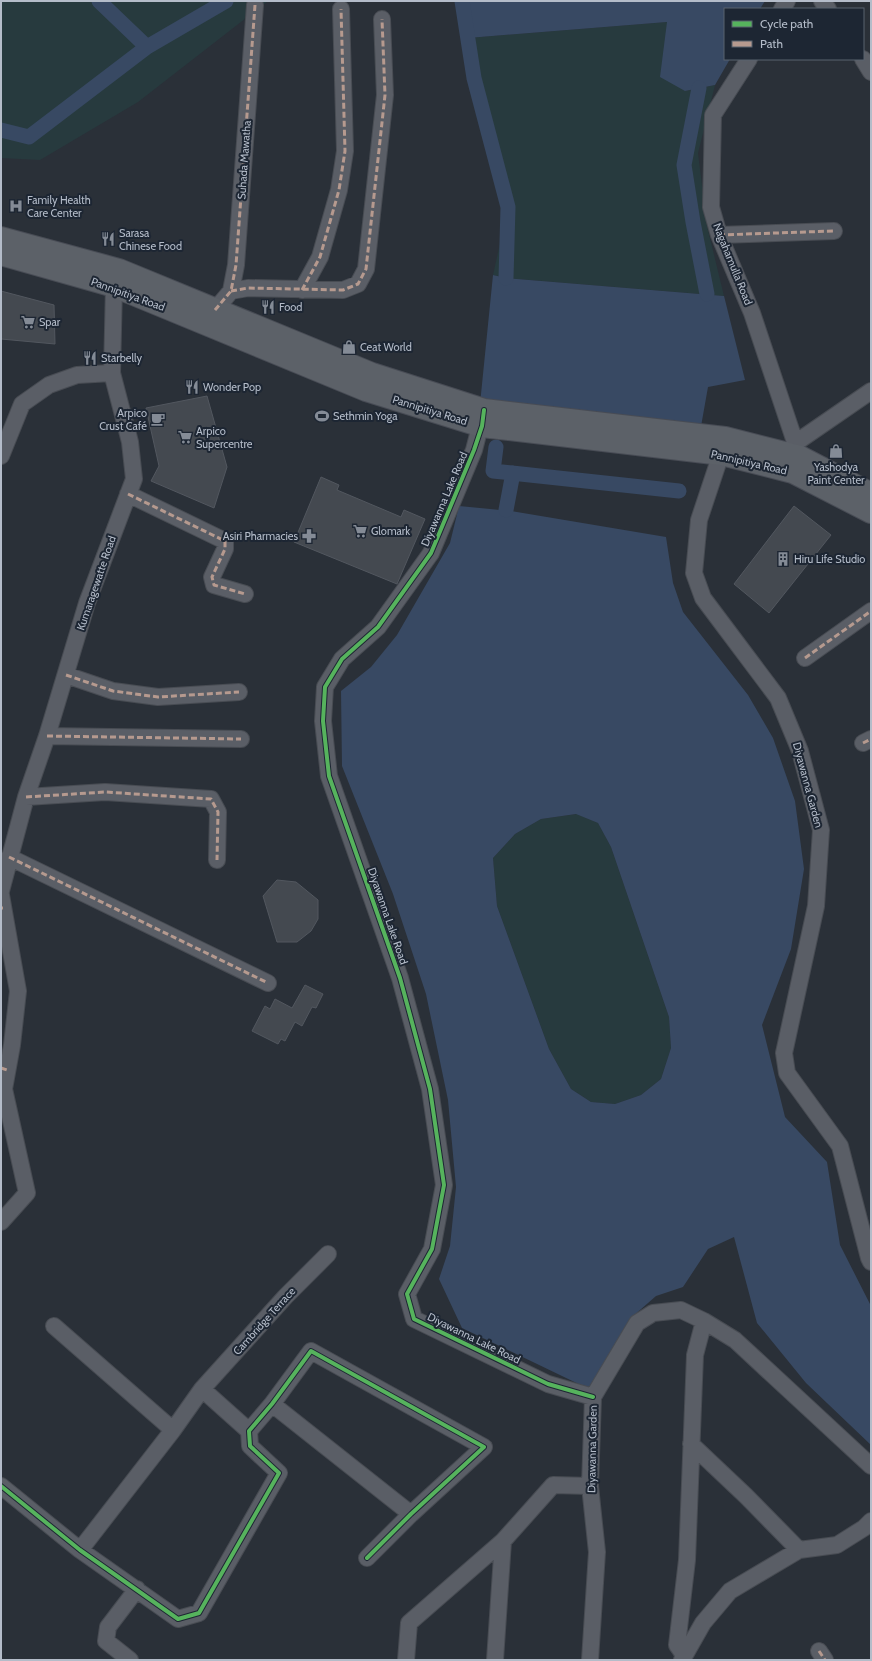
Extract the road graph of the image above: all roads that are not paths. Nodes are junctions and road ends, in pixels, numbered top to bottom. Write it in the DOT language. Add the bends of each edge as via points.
graph roads {
  1 [pos="255,4"];
  2 [pos="341,8"];
  3 [pos="382,19"];
  4 [pos="748,60"];
  5 [pos="864,60"];
  6 [pos="871,72"];
  7 [pos="834,231"];
  8 [pos="719,235"];
  9 [pos="1,238"];
  10 [pos="1,254"];
  11 [pos="116,278"];
  12 [pos="302,290"];
  13 [pos="231,291"];
  14 [pos="215,310"];
  15 [pos="112,373"];
  16 [pos="871,391"];
  17 [pos="483,418"];
  18 [pos="724,446"];
  19 [pos="1,456"];
  20 [pos="796,458"];
  21 [pos="128,494"];
  22 [pos="871,494"];
  23 [pos="871,512"];
  24 [pos="245,594"];
  25 [pos="871,611"];
  26 [pos="805,658"];
  27 [pos="66,675"];
  28 [pos="239,692"];
  29 [pos="47,736"];
  30 [pos="241,738"];
  31 [pos="26,797"];
  32 [pos="9,857"];
  33 [pos="217,860"];
  34 [pos="1,891"];
  35 [pos="2,904"];
  36 [pos="268,983"];
  37 [pos="4,1069"];
  38 [pos="2,1089"];
  39 [pos="1,1222"];
  40 [pos="328,1254"];
  41 [pos="871,1262"];
  42 [pos="704,1321"];
  43 [pos="54,1326"];
  44 [pos="202,1390"];
  45 [pos="593,1397"];
  46 [pos="272,1404"];
  47 [pos="173,1430"];
  48 [pos="249,1431"];
  49 [pos="691,1444"];
  50 [pos="871,1466"];
  51 [pos="1,1486"];
  52 [pos="590,1486"];
  53 [pos="411,1514"];
  54 [pos="871,1521"];
  55 [pos="503,1541"];
  56 [pos="80,1550"];
  57 [pos="799,1550"];
  58 [pos="366,1558"];
  59 [pos="137,1590"];
  60 [pos="683,1658"];
  61 [pos="130,1660"];
  62 [pos="406,1660"];
  63 [pos="495,1660"];
  64 [pos="590,1660"];
  1 -- 13 [label="street, Suhada Mawatha" via="236,265"];
  2 -- 12 [label="street" via="345,151 339,190 320,257"];
  3 -- 12 [label="street" via="386,95 366,269 358,284 343,290"];
  4 -- 8 [label="street, Nagahamulla Road" via="713,115 711,208"];
  5 -- 6 [label="street"];
  7 -- 8 [label="street"];
  8 -- 20 [label="street, Nagahamulla Road" via="752,313"];
  9 -- 11 [label="main road, Pannipitiya Road"];
  10 -- 11 [label="main road, Pannipitiya Road"];
  11 -- 14 [label="main road, Pannipitiya Road"];
  11 -- 15 [label="street, Kumaragewatte Road"];
  11 -- 17 [label="main road, Pannipitiya Road" via="366,390"];
  12 -- 13 [label="street" via="248,288"];
  13 -- 14 [label="street, Suhada Mawatha"];
  14 -- 17 [label="main road, Pannipitiya Road"];
  15 -- 19 [label="street" via="77,375 49,385 22,404"];
  15 -- 21 [label="street, Kumaragewatte Road" via="130,442 134,479"];
  16 -- 20 [label="street"];
  17 -- 18 [label="main road, Pannipitiya Road"];
  17 -- 45 [label="street, Diyawanna Lake Road" via="472,456 431,553 378,627 342,659 325,687 323,721 329,776 400,978 430,1089 444,1185 432,1249 407,1294 414,1319 548,1384"];
  18 -- 20 [label="main road, Pannipitiya Road"];
  18 -- 41 [label="street, Diyawanna Garden" via="699,520 694,573 703,598 778,698 800,751 820,837 816,906 784,1053 787,1073 840,1146"];
  20 -- 22 [label="main road, Pannipitiya Road"];
  20 -- 23 [label="main road, Pannipitiya Road"];
  21 -- 24 [label="street" via="224,541 225,549 212,577 214,585"];
  21 -- 27 [label="street, Kumaragewatte Road" via="87,603"];
  25 -- 26 [label="street"];
  27 -- 28 [label="street" via="113,691 158,697"];
  27 -- 29 [label="street, Kumaragewatte Road"];
  29 -- 30 [label="street"];
  29 -- 31 [label="street, Kumaragewatte Road"];
  31 -- 32 [label="street, Kumaragewatte Road"];
  31 -- 33 [label="street" via="105,792 211,799 218,812"];
  32 -- 34 [label="street, Kumaragewatte Road"];
  32 -- 36 [label="street"];
  35 -- 37 [label="street" via="18,991"];
  37 -- 38 [label="street"];
  38 -- 39 [label="street" via="27,1193"];
  40 -- 44 [label="street, Cambridge Terrace" via="285,1297"];
  42 -- 45 [label="street, Diyawanna Garden" via="681,1310 653,1312 637,1324"];
  42 -- 49 [label="street" via="695,1355"];
  42 -- 50 [label="street, Diyawanna Garden" via="735,1340"];
  43 -- 47 [label="street"];
  44 -- 47 [label="street, Cambridge Terrace"];
  44 -- 48 [label="street"];
  45 -- 52 [label="street, Diyawanna Garden"];
  46 -- 48 [label="street"];
  46 -- 53 [label="street"];
  46 -- 53 [label="street" via="311,1351 484,1447"];
  47 -- 56 [label="street, Cambridge Terrace"];
  48 -- 59 [label="street" via="250,1446 279,1473 199,1613 178,1619"];
  49 -- 57 [label="street"];
  49 -- 60 [label="street" via="687,1560 677,1645"];
  51 -- 56 [label="street"];
  52 -- 55 [label="street" via="553,1485"];
  52 -- 64 [label="street, Diyawanna Garden" via="597,1552"];
  53 -- 58 [label="street"];
  54 -- 57 [label="street" via="837,1545"];
  55 -- 62 [label="street" via="409,1623"];
  55 -- 63 [label="street"];
  56 -- 59 [label="street"];
  57 -- 60 [label="street" via="730,1591 703,1623"];
  59 -- 61 [label="street" via="108,1627 106,1641"];
}
